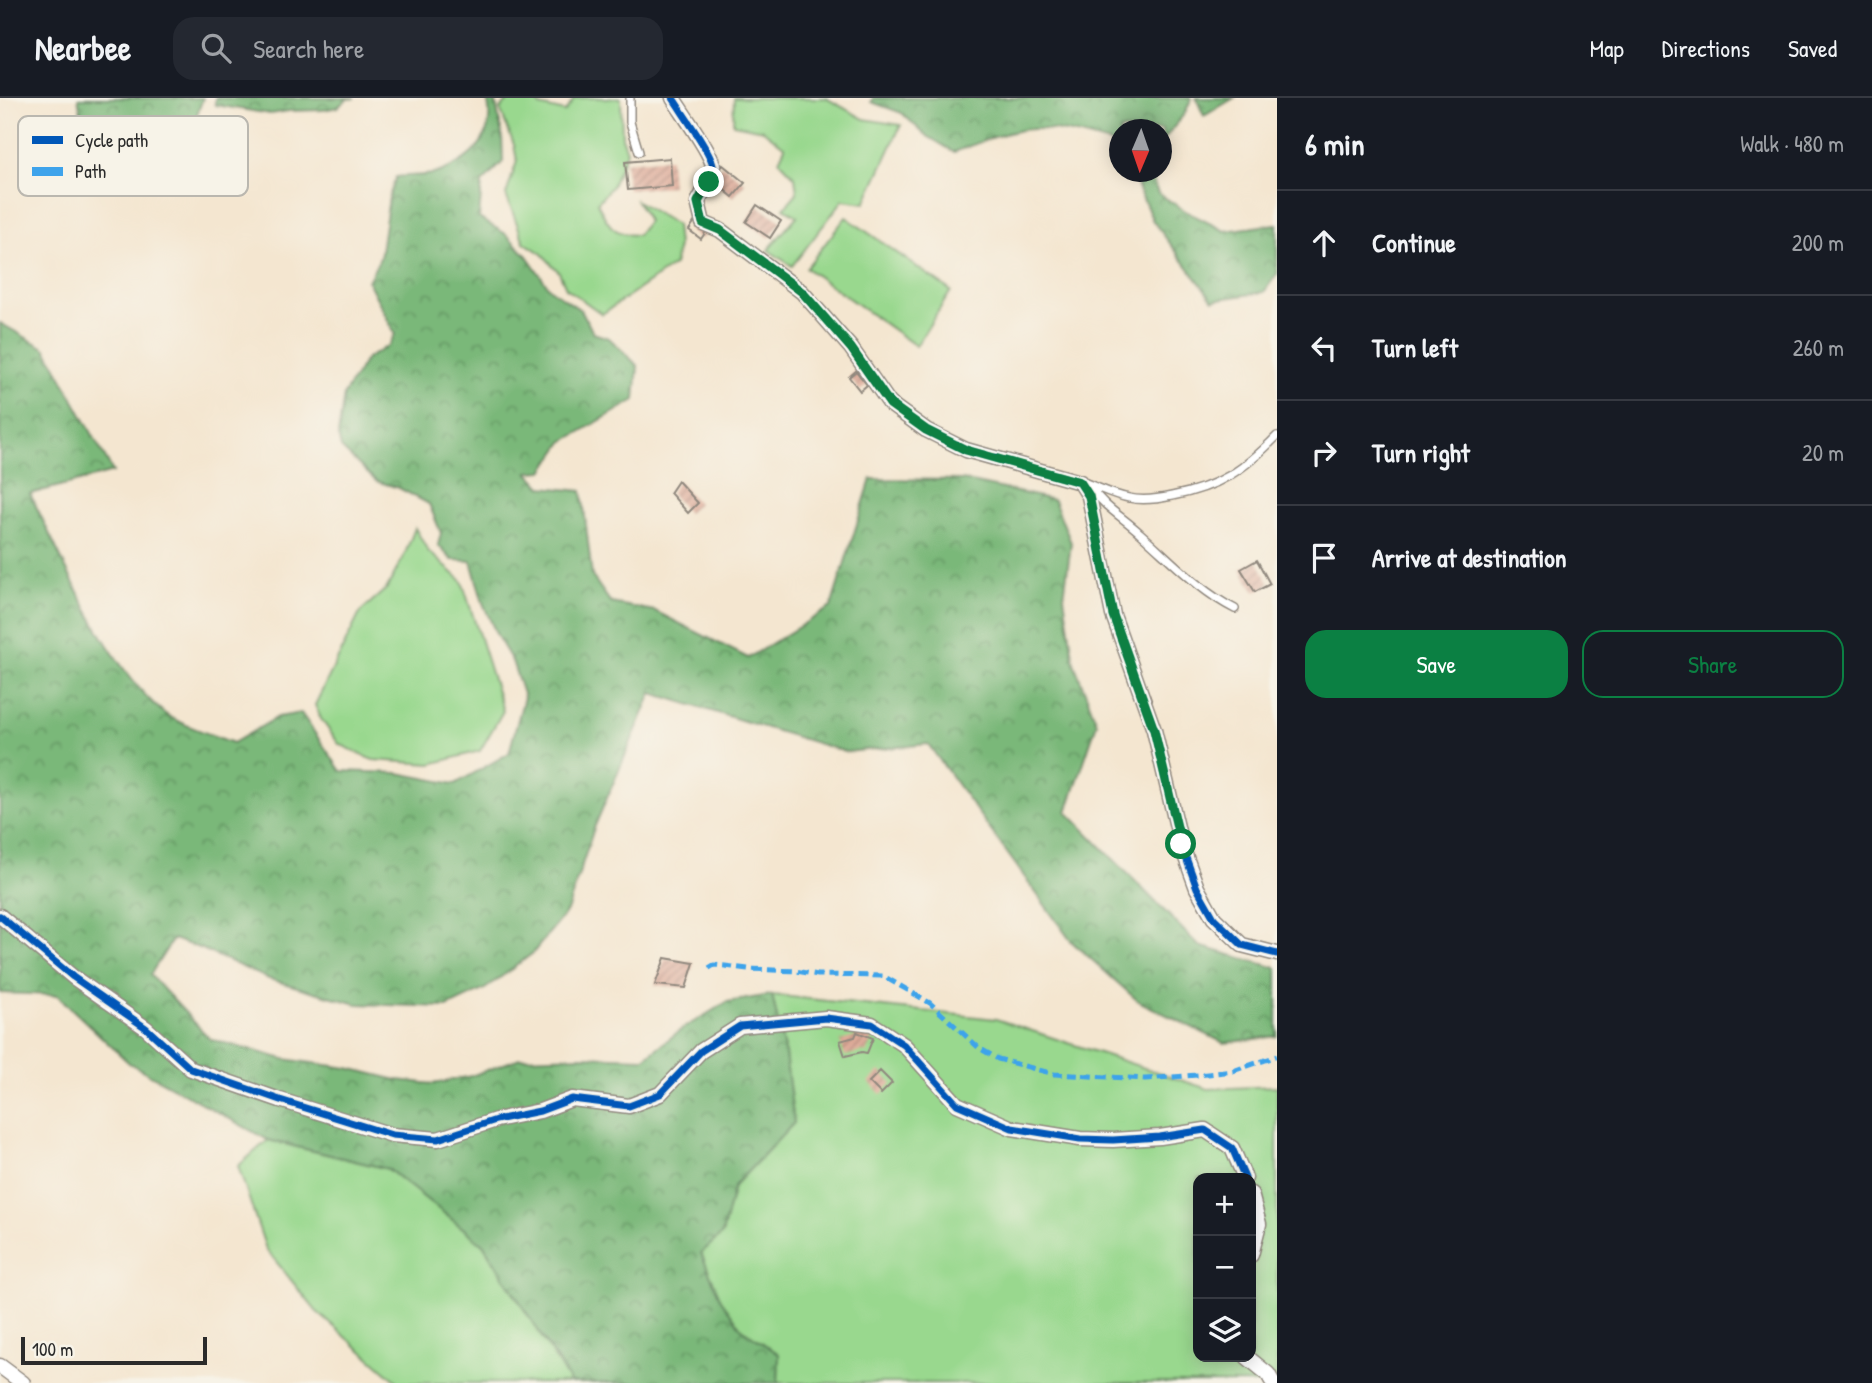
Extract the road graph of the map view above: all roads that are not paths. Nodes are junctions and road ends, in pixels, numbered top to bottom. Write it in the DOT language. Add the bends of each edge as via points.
graph roads {
  1 [pos="630,98"];
  2 [pos="673,98"];
  3 [pos="639,152"];
  4 [pos="1277,436"];
  5 [pos="1085,483"];
  6 [pos="1235,609"];
  7 [pos="0,916"];
  8 [pos="1277,954"];
  9 [pos="1243,1173"];
  10 [pos="1256,1213"];
  11 [pos="1256,1236"];
  12 [pos="1253,1362"];
  13 [pos="0,1366"];
  14 [pos="23,1383"];
  15 [pos="1273,1383"];
  1 -- 3 [label="lane" via="630,122"];
  2 -- 5 [label="street" via="713,165 698,202 703,223 720,230 802,292 851,348 890,404 926,430 966,450"];
  4 -- 5 [label="lane" via="1223,481 1194,492 1132,499"];
  5 -- 6 [label="lane" via="1171,563"];
  5 -- 8 [label="street" via="1113,615 1154,730 1181,844 1197,888 1214,918 1242,945"];
  7 -- 9 [label="street" via="73,977 146,1028 191,1069 392,1135 438,1139 572,1099 629,1106 660,1094 701,1051 740,1026 826,1018 872,1024 904,1045 957,1104 1012,1128 1113,1140 1205,1130 1232,1148"];
  10 -- 11 [label="street"];
  12 -- 15 [label="street"];
  13 -- 14 [label="street"];
}
